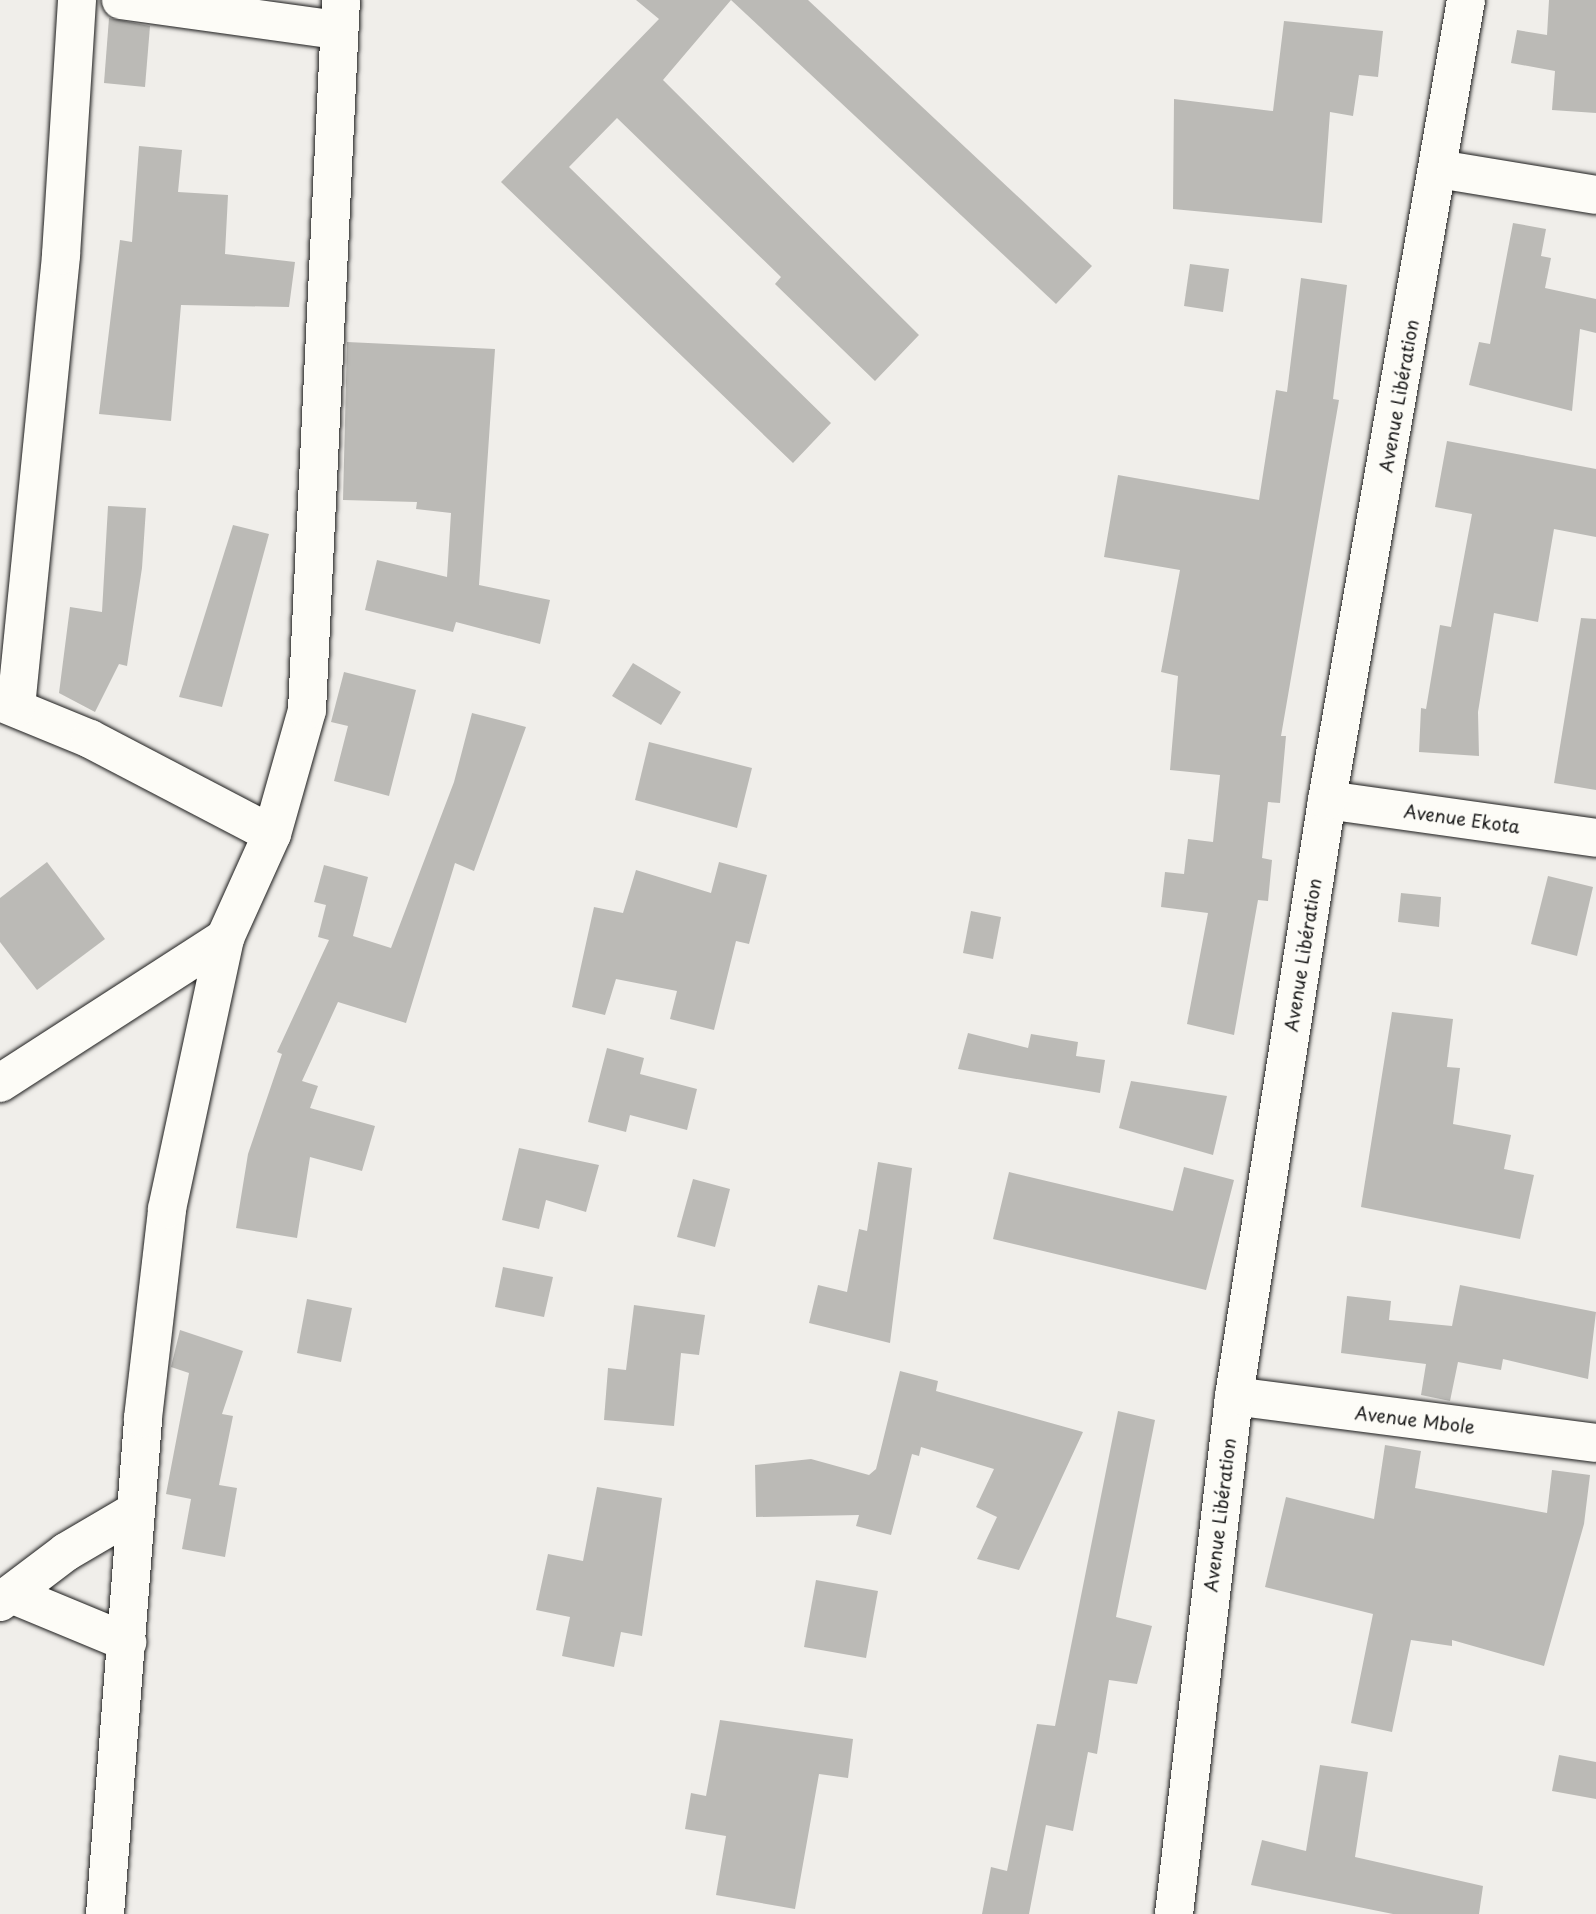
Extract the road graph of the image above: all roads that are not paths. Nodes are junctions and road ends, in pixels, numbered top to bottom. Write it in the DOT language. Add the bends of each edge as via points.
graph roads {
  1 [pos="77,0"];
  2 [pos="121,0"];
  3 [pos="1466,0"];
  4 [pos="339,15"];
  5 [pos="1439,169"];
  6 [pos="1596,195"];
  7 [pos="8,704"];
  8 [pos="1327,800"];
  9 [pos="272,834"];
  10 [pos="1596,838"];
  11 [pos="225,938"];
  12 [pos="0,1083"];
  13 [pos="1234,1396"];
  14 [pos="1596,1443"];
  15 [pos="136,1511"];
  16 [pos="6,1598"];
  17 [pos="127,1642"];
  18 [pos="105,1914"];
  19 [pos="1174,1914"];
  1 -- 7 [label="street" via="61,255"];
  2 -- 4 [label="street"];
  3 -- 5 [label="street, Avenue Libération"];
  4 -- 9 [label="street" via="307,710"];
  5 -- 6 [label="street"];
  5 -- 8 [label="street, Avenue Libération"];
  7 -- 9 [label="street"];
  8 -- 10 [label="street, Avenue Ekota"];
  8 -- 13 [label="street, Avenue Libération"];
  9 -- 11 [label="street"];
  11 -- 12 [label="street"];
  11 -- 15 [label="street" via="167,1209"];
  13 -- 14 [label="street, Avenue Mbole"];
  13 -- 19 [label="street, Avenue Libération"];
  15 -- 16 [label="street"];
  15 -- 17 [label="street"];
  16 -- 17 [label="street"];
  17 -- 18 [label="street"];
}
